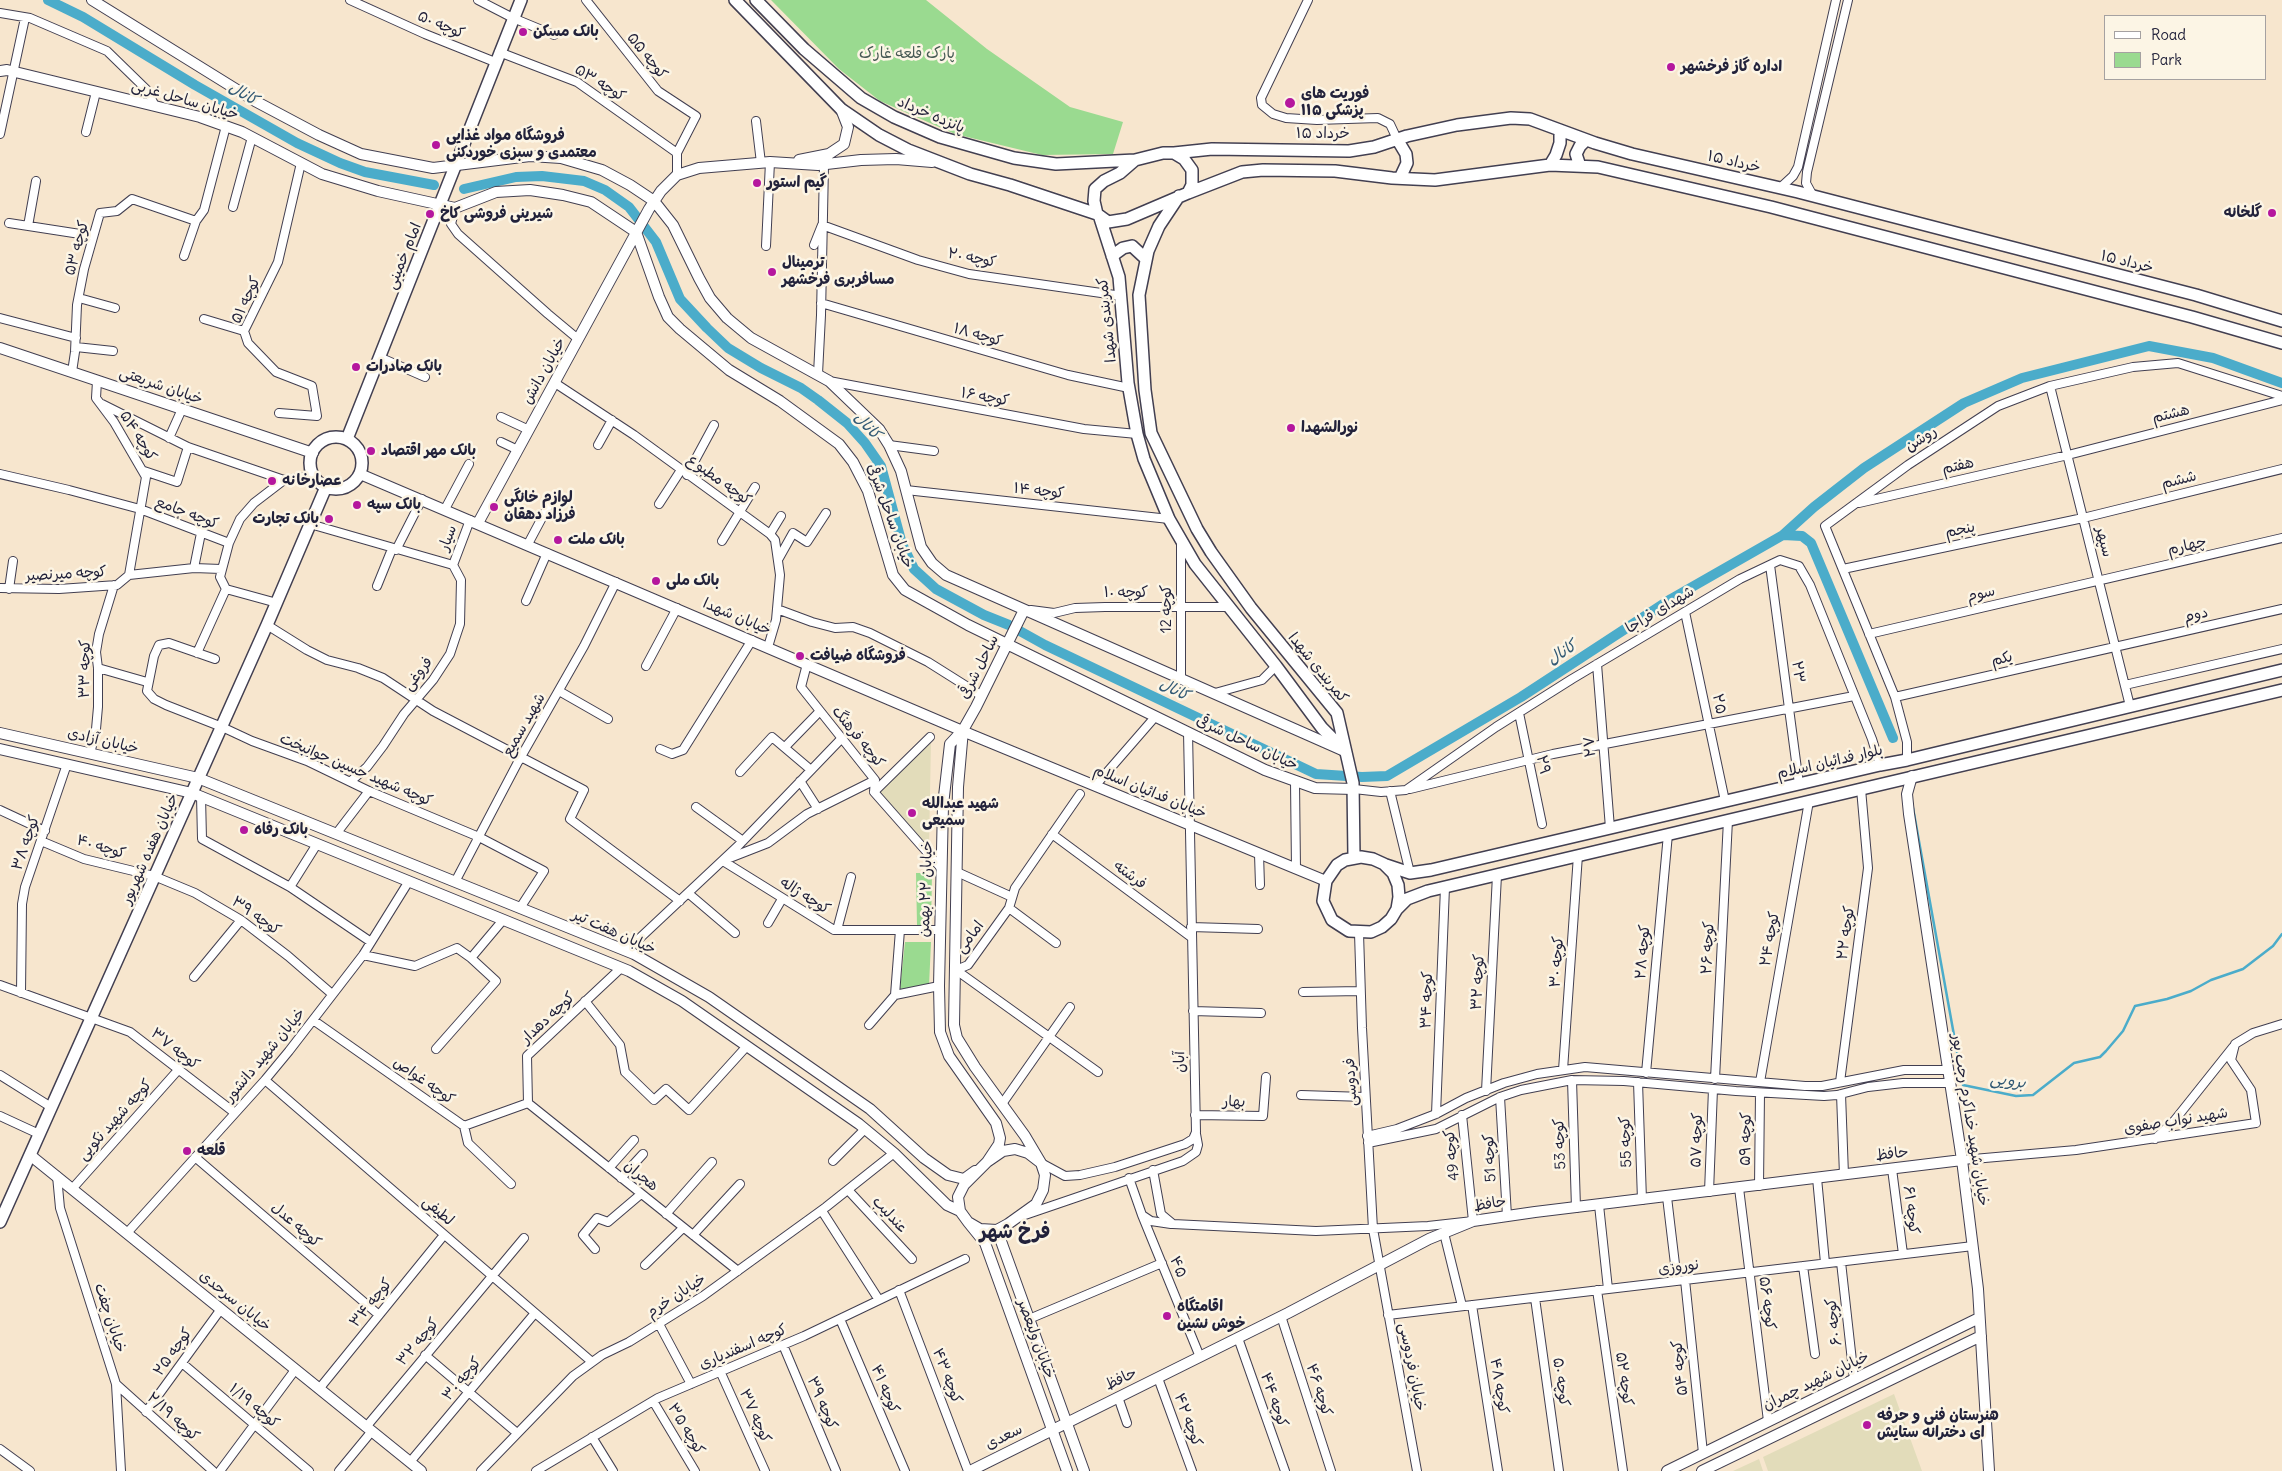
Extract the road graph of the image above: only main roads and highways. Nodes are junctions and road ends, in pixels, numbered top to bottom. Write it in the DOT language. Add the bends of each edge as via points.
graph roads {
  1 [pos="521,0"];
  2 [pos="735,0"];
  3 [pos="756,0"];
  4 [pos="1560,131"];
  5 [pos="1398,139"];
  6 [pos="1586,140"];
  7 [pos="1174,153"];
  8 [pos="1135,160"];
  9 [pos="1550,165"];
  10 [pos="1580,166"];
  11 [pos="1400,178"];
  12 [pos="1183,194"];
  13 [pos="1098,216"];
  14 [pos="1982,240"];
  15 [pos="1112,256"];
  16 [pos="1146,259"];
  17 [pos="1978,261"];
  18 [pos="2282,321"];
  19 [pos="2282,343"];
  20 [pos="347,439"];
  21 [pos="326,487"];
  22 [pos="2282,670"];
  23 [pos="2282,690"];
  24 [pos="1346,755"];
  25 [pos="1907,760"];
  26 [pos="1912,776"];
  27 [pos="1354,857"];
  28 [pos="1384,864"];
  29 [pos="1397,909"];
  30 [pos="0,1220"];
  1 -- 20 [label="main road, امام خمینی"];
  2 -- 13 [label="main road" via="841,109 879,135 970,174"];
  3 -- 8 [label="main road, پانزده خرداد" via="804,49 861,98 940,137 1014,158 1056,164"];
  4 -- 5 [label="main road, ۱۵ خرداد" via="1530,119 1511,118 1457,124"];
  4 -- 6 [label="main road, ۱۵ خرداد"];
  4 -- 9 [label="main road" via="1558,149"];
  5 -- 7 [label="main road, ۱۵ خرداد" via="1349,151 1222,149"];
  5 -- 11 [label="main road" via="1406,154 1405,171"];
  6 -- 10 [label="main road" via="1576,154"];
  6 -- 14 [label="main road, ۱۵ خرداد"];
  7 -- 8 [label="main road, ۱۵ خرداد"];
  7 -- 12 [label="main road" via="1184,159 1192,170 1192,185"];
  8 -- 13 [label="main road, کمربندی شهدا" via="1120,174 1095,189"];
  9 -- 10 [label="main road"];
  9 -- 11 [label="main road" via="1444,180"];
  10 -- 17 [label="main road" via="1598,167 1771,207"];
  11 -- 12 [label="main road" via="1335,171 1263,170 1242,172"];
  12 -- 13 [label="main road" via="1127,219 1108,222"];
  12 -- 16 [label="main road, کمربندی شهدا" via="1159,226"];
  13 -- 15 [label="main road, کمربندی شهدا"];
  14 -- 17 [label="main road"];
  14 -- 18 [label="main road, ۱۵ خرداد" via="2196,295"];
  15 -- 16 [label="main road" via="1132,246"];
  15 -- 24 [label="main road, کمربندی شهدا" via="1122,296 1129,388 1137,434 1169,518 1196,564"];
  16 -- 24 [label="main road, کمربندی شهدا" via="1139,296 1144,390 1151,433 1211,552 1251,608 1337,713"];
  17 -- 19 [label="main road"];
  20 -- 21 [label="main road" via="359,450 362,458 360,474 342,488"];
  20 -- 21 [label="main road" via="339,437 323,441 313,453 311,468 314,476"];
  21 -- 30 [label="main road, خیابان هفده شهریور" via="198,778 197,795 154,876"];
  22 -- 25 [label="main road, بلوار فدائیان اسلام"];
  23 -- 26 [label="main road"];
  24 -- 27 [label="main road" via="1353,786"];
  25 -- 26 [label="main road"];
  25 -- 28 [label="main road, بلوار فدائیان اسلام" via="1431,870 1410,873"];
  26 -- 29 [label="main road" via="1445,887 1407,900"];
  27 -- 28 [label="main road"];
  27 -- 29 [label="main road" via="1337,865 1326,881 1324,901 1329,915 1340,926 1359,933 1371,932 1382,927"];
  28 -- 29 [label="main road" via="1398,885"];
}
